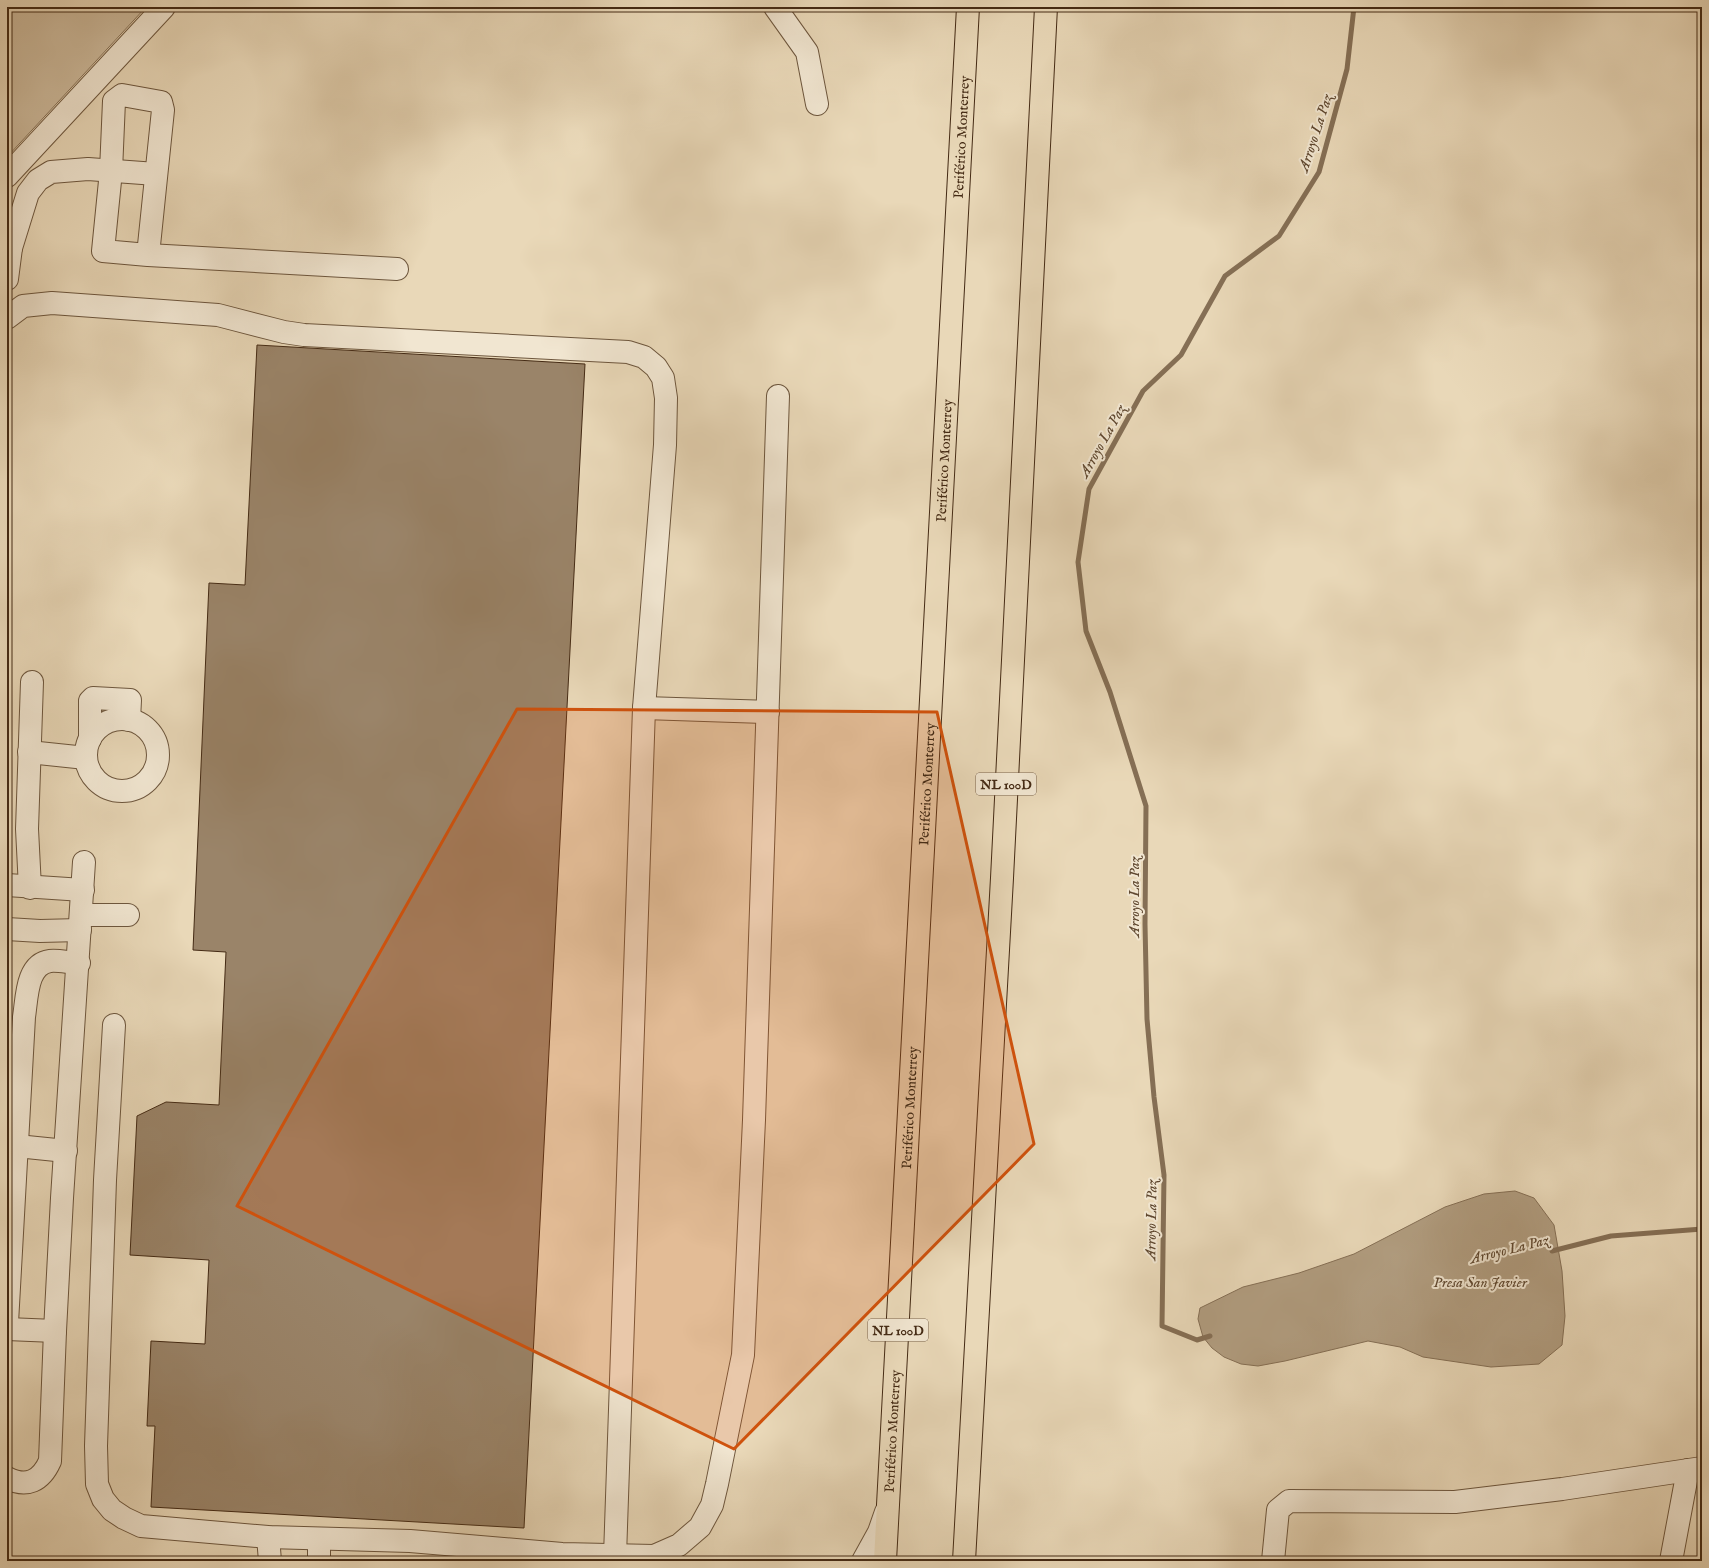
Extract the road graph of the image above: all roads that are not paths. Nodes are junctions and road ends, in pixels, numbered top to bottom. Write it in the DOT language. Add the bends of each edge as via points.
graph roads {
  1 [pos="164,7"];
  2 [pos="775,7"];
  3 [pos="968,7"];
  4 [pos="1046,7"];
  5 [pos="818,104"];
  6 [pos="111,170"];
  7 [pos="156,174"];
  8 [pos="7,176"];
  9 [pos="9,246"];
  10 [pos="148,256"];
  11 [pos="397,269"];
  12 [pos="7,279"];
  13 [pos="7,318"];
  14 [pos="778,396"];
  15 [pos="32,682"];
  16 [pos="644,708"];
  17 [pos="768,712"];
  18 [pos="129,720"];
  19 [pos="88,748"];
  20 [pos="29,752"];
  21 [pos="84,862"];
  22 [pos="7,885"];
  23 [pos="30,888"];
  24 [pos="83,890"];
  25 [pos="128,915"];
  26 [pos="81,923"];
  27 [pos="7,929"];
  28 [pos="79,963"];
  29 [pos="114,1025"];
  30 [pos="17,1146"];
  31 [pos="66,1151"];
  32 [pos="7,1324"];
  33 [pos="7,1329"];
  34 [pos="55,1330"];
  35 [pos="1695,1469"];
  36 [pos="7,1478"];
  37 [pos="890,1492"];
  38 [pos="268,1537"];
  39 [pos="319,1539"];
  40 [pos="615,1556"];
  41 [pos="270,1561"];
  42 [pos="319,1561"];
  43 [pos="864,1561"];
  44 [pos="885,1561"];
  45 [pos="964,1561"];
  46 [pos="1273,1561"];
  47 [pos="1671,1561"];
  1 -- 8 [label="lane"];
  2 -- 5 [label="lane" via="807,52"];
  3 -- 37 [label="highway, Periférico Monterrey / NL 100D"];
  4 -- 45 [label="highway, NL 100D"];
  6 -- 7 [label="lane"];
  6 -- 7 [label="lane" via="114,101 122,95 161,102 163,110"];
  6 -- 9 [label="lane" via="51,172 38,180 28,193"];
  6 -- 10 [label="lane" via="102,251"];
  7 -- 10 [label="lane"];
  9 -- 12 [label="lane"];
  10 -- 11 [label="lane"];
  13 -- 16 [label="lane" via="23,306 52,304 218,315 304,335 604,350 628,352 644,357 656,367 663,378 666,398 665,445"];
  14 -- 17 [label="lane"];
  15 -- 20 [label="lane"];
  16 -- 17 [label="lane"];
  16 -- 40 [label="lane"];
  17 -- 40 [label="lane" via="743,1355 718,1484 712,1505 700,1527 679,1546 654,1556"];
  18 -- 19 [label="lane" via="112,721 103,725 96,731"];
  18 -- 19 [label="lane" via="130,700 93,698 90,701"];
  18 -- 19 [label="lane" via="145,728 156,742 158,752 155,770 144,784 127,791 108,788 100,783 88,767"];
  19 -- 20 [label="lane"];
  20 -- 23 [label="lane" via="27,829"];
  21 -- 24 [label="lane"];
  22 -- 23 [label="lane"];
  23 -- 24 [label="lane"];
  24 -- 26 [label="lane"];
  25 -- 26 [label="lane"];
  26 -- 27 [label="lane" via="40,931"];
  26 -- 28 [label="lane"];
  28 -- 30 [label="lane" via="50,961 41,964 29,983 24,1017"];
  28 -- 31 [label="lane"];
  29 -- 38 [label="lane" via="105,1180 97,1484 103,1499 112,1510 141,1526"];
  30 -- 31 [label="lane"];
  30 -- 32 [label="lane"];
  31 -- 34 [label="lane"];
  33 -- 34 [label="lane"];
  34 -- 36 [label="lane" via="50,1461 43,1474 29,1483 17,1483"];
  35 -- 46 [label="lane" via="1455,1502 1289,1501 1278,1510"];
  35 -- 47 [label="lane"];
  37 -- 43 [label="lane" via="879,1532"];
  37 -- 44 [label="highway, Periférico Monterrey / NL 100D"];
  38 -- 39 [label="lane"];
  38 -- 41 [label="lane"];
  39 -- 40 [label="lane" via="410,1542"];
  39 -- 42 [label="lane"];
}
